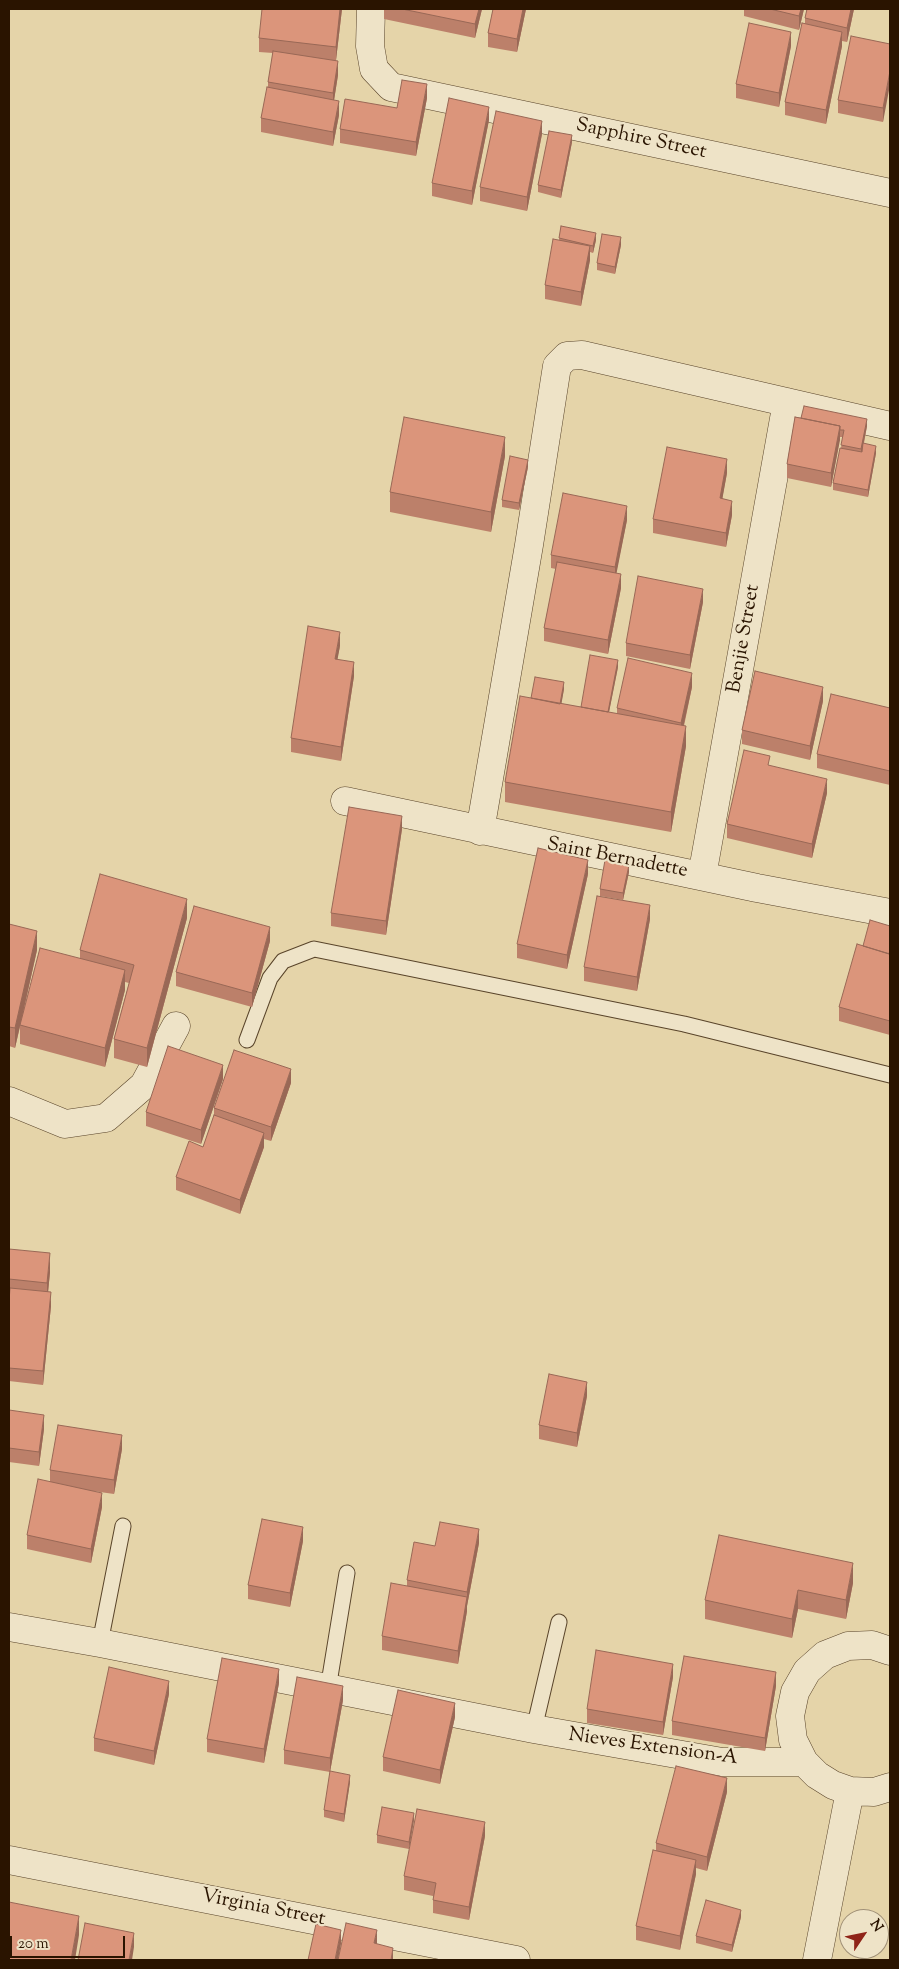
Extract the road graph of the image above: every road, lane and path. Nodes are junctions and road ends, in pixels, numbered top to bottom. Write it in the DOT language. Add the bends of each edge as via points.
graph roads {
  1 [pos="371,9"];
  2 [pos="890,193"];
  3 [pos="787,402"];
  4 [pos="890,426"];
  5 [pos="345,801"];
  6 [pos="480,831"];
  7 [pos="702,876"];
  8 [pos="890,913"];
  9 [pos="176,1026"];
  10 [pos="248,1040"];
  11 [pos="890,1075"];
  12 [pos="9,1101"];
  13 [pos="123,1526"];
  14 [pos="347,1573"];
  15 [pos="559,1622"];
  16 [pos="9,1628"];
  17 [pos="100,1643"];
  18 [pos="890,1651"];
  19 [pos="328,1689"];
  20 [pos="534,1729"];
  21 [pos="804,1762"];
  22 [pos="890,1787"];
  23 [pos="850,1791"];
  24 [pos="9,1860"];
  25 [pos="516,1960"];
  26 [pos="817,1960"];
  1 -- 2 [label="street, Sapphire Street" via="370,46 374,69 391,87"];
  3 -- 4 [label="street"];
  3 -- 6 [label="street" via="582,355 567,356 557,366"];
  3 -- 7 [label="street, Benjie Street"];
  5 -- 6 [label="street, Saint Bernadette"];
  6 -- 7 [label="street, Saint Bernadette"];
  7 -- 8 [label="street, Saint Bernadette"];
  9 -- 12 [label="street" via="144,1085 106,1118 65,1124"];
  10 -- 11 [label="lane" via="270,978 283,961 314,949 684,1024"];
  13 -- 17 [label="lane"];
  14 -- 19 [label="lane"];
  15 -- 20 [label="lane"];
  16 -- 17 [label="street, Nieves Extension-A"];
  17 -- 19 [label="street, Nieves Extension-A"];
  18 -- 21 [label="street" via="872,1645 848,1646 825,1655 807,1671 795,1692 790,1716 793,1740"];
  19 -- 20 [label="street, Nieves Extension-A"];
  20 -- 21 [label="street, Nieves Extension-A" via="722,1762"];
  21 -- 23 [label="street" via="817,1775"];
  22 -- 23 [label="street" via="874,1792"];
  23 -- 26 [label="street"];
  24 -- 25 [label="street, Virginia Street"];
}
